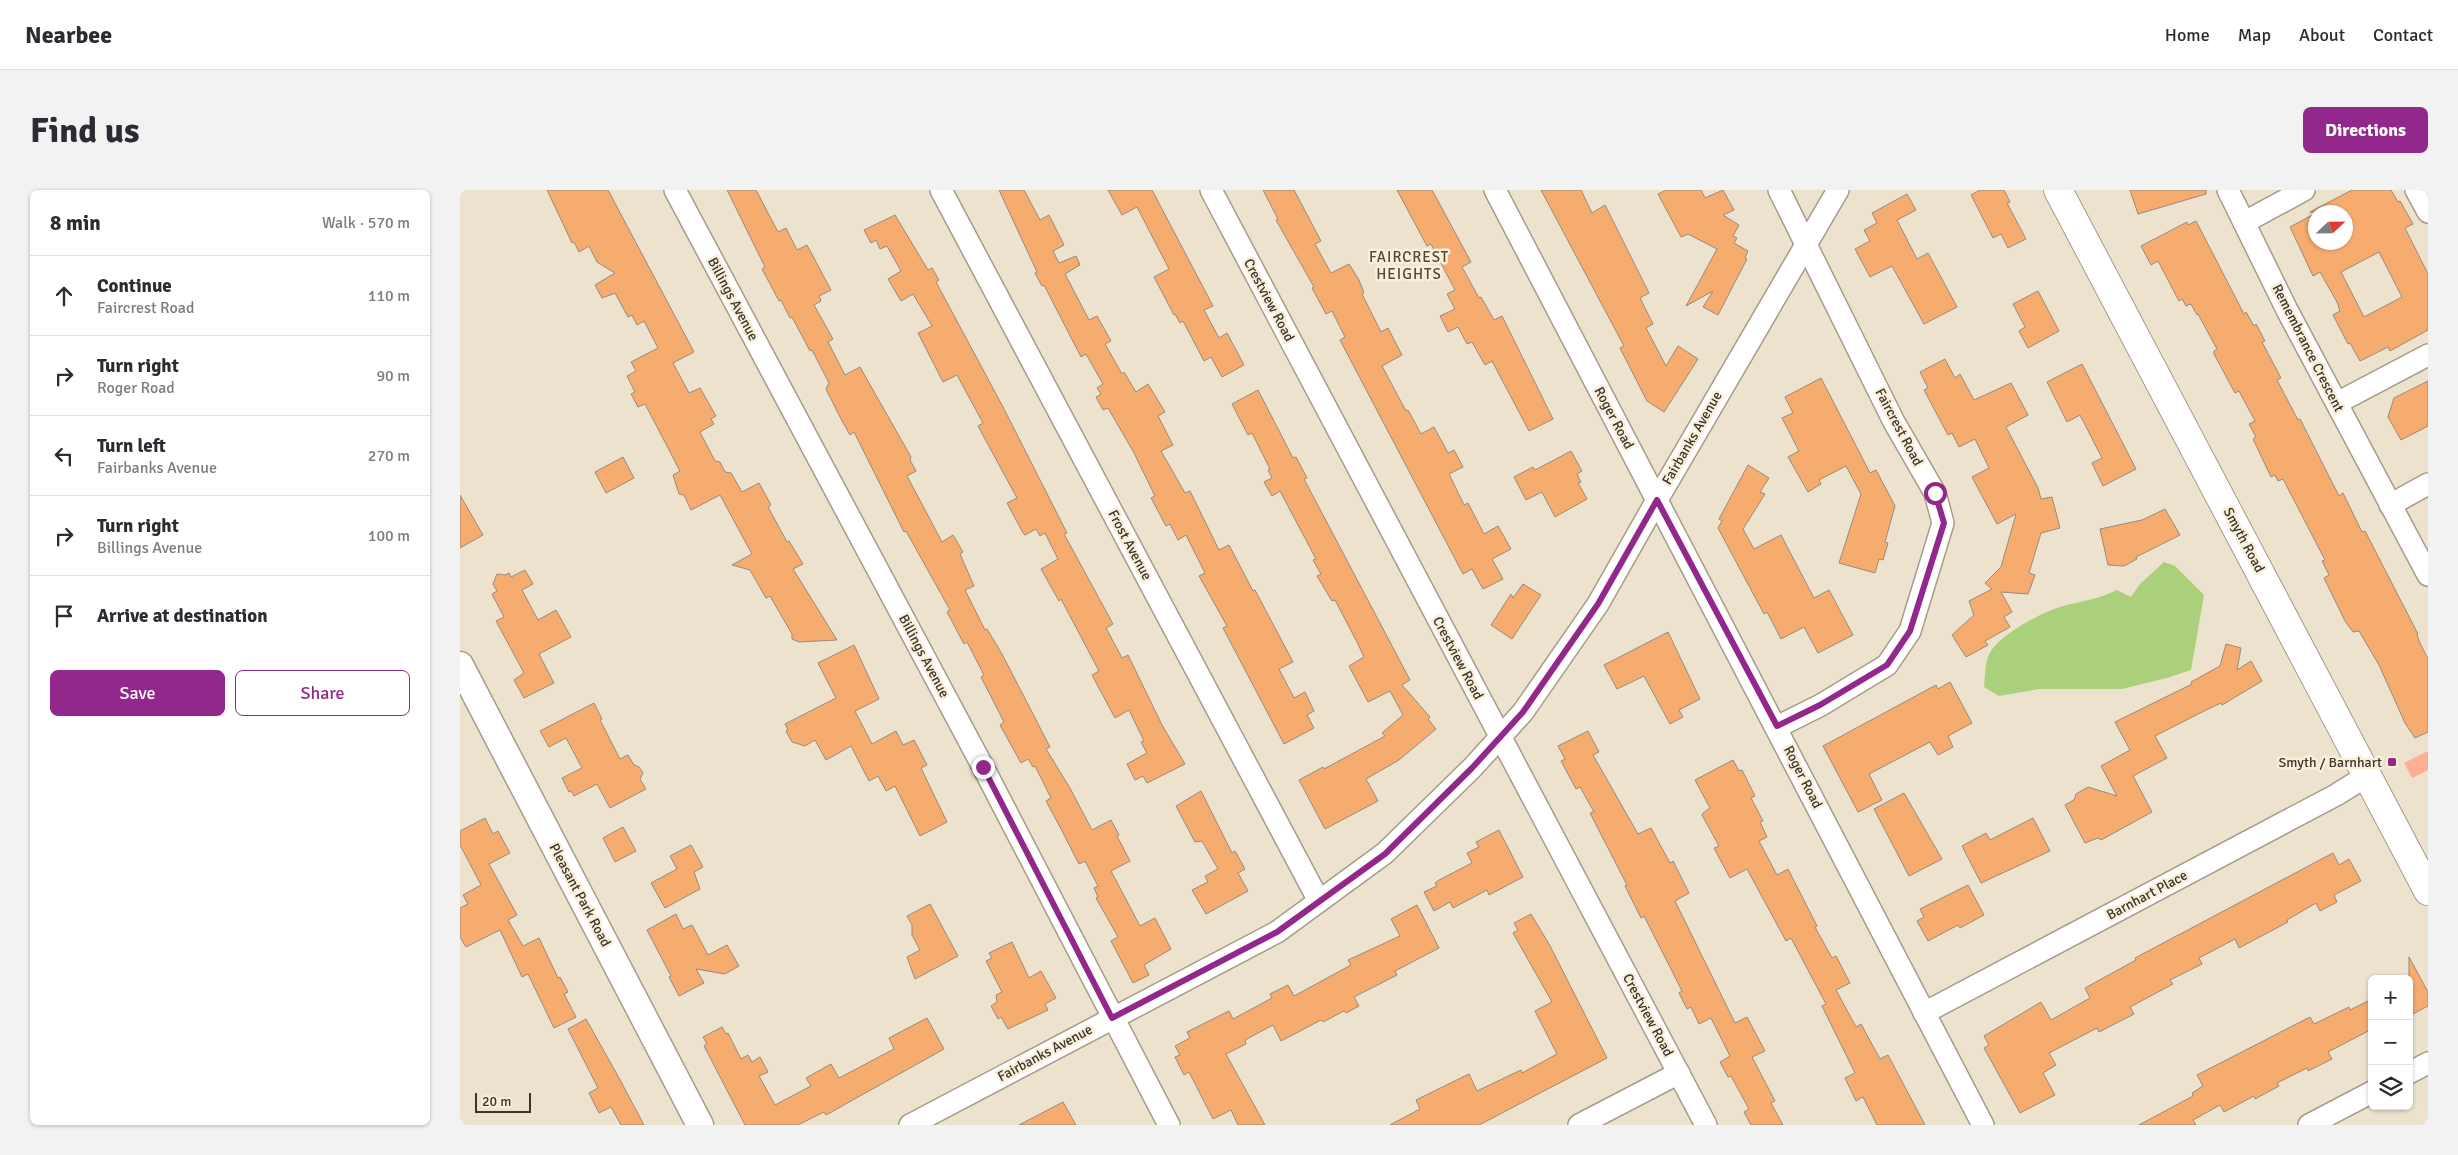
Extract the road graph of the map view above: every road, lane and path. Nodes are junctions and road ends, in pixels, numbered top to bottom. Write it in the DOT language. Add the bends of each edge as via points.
graph roads {
  1 [pos="675,190"];
  2 [pos="941,190"];
  3 [pos="1211,190"];
  4 [pos="1495,190"];
  5 [pos="1779,190"];
  6 [pos="1838,190"];
  7 [pos="2058,190"];
  8 [pos="2228,190"];
  9 [pos="2304,190"];
  10 [pos="2416,190"];
  11 [pos="2428,212"];
  12 [pos="2245,222"];
  13 [pos="1806,242"];
  14 [pos="2428,354"];
  15 [pos="2337,403"];
  16 [pos="2428,484"];
  17 [pos="1657,500"];
  18 [pos="2390,505"];
  19 [pos="2428,575"];
  20 [pos="460,665"];
  21 [pos="1777,726"];
  22 [pos="1499,736"];
  23 [pos="2368,775"];
  24 [pos="2428,891"];
  25 [pos="1319,901"];
  26 [pos="1924,1013"];
  27 [pos="1112,1018"];
  28 [pos="2428,1063"];
  29 [pos="2413,1071"];
  30 [pos="1679,1073"];
  31 [pos="2368,1094"];
  32 [pos="700,1125"];
  33 [pos="910,1125"];
  34 [pos="1169,1125"];
  35 [pos="1579,1125"];
  36 [pos="1706,1125"];
  37 [pos="1983,1125"];
  38 [pos="2309,1125"];
  1 -- 27 [label="street, Billings Avenue" via="983,767"];
  2 -- 25 [label="street, Frost Avenue"];
  3 -- 22 [label="street, Crestview Road"];
  4 -- 17 [label="street, Roger Road"];
  5 -- 13 [label="street, Faircrest Road"];
  6 -- 13 [label="street, Fairbanks Avenue"];
  7 -- 23 [label="main road, Smyth Road"];
  8 -- 12 [label="street, Remembrance Crescent"];
  9 -- 12 [label="street"];
  10 -- 11 [label="street"];
  12 -- 15 [label="street, Remembrance Crescent"];
  13 -- 17 [label="street, Fairbanks Avenue"];
  13 -- 21 [label="street, Faircrest Road" via="1894,422 1935,493 1944,523 1910,631 1887,665"];
  14 -- 15 [label="street"];
  15 -- 18 [label="street, Remembrance Crescent"];
  16 -- 18 [label="street"];
  17 -- 21 [label="street, Roger Road"];
  17 -- 22 [label="street, Fairbanks Avenue" via="1598,604 1523,712"];
  18 -- 19 [label="street, Remembrance Crescent"];
  20 -- 32 [label="street, Pleasant Park Road"];
  21 -- 26 [label="street, Roger Road"];
  22 -- 25 [label="street, Fairbanks Avenue" via="1472,768 1385,854"];
  22 -- 30 [label="street, Crestview Road"];
  23 -- 24 [label="main road, Smyth Road"];
  23 -- 26 [label="street, Barnhart Place" via="2336,795"];
  25 -- 27 [label="street, Fairbanks Avenue" via="1277,932"];
  26 -- 37 [label="street, Roger Road"];
  27 -- 33 [label="street, Fairbanks Avenue"];
  27 -- 34 [label="street, Billings Avenue"];
  28 -- 29 [label="street"];
  30 -- 35 [label="street"];
  30 -- 36 [label="street, Crestview Road"];
  31 -- 38 [label="street"];
}
